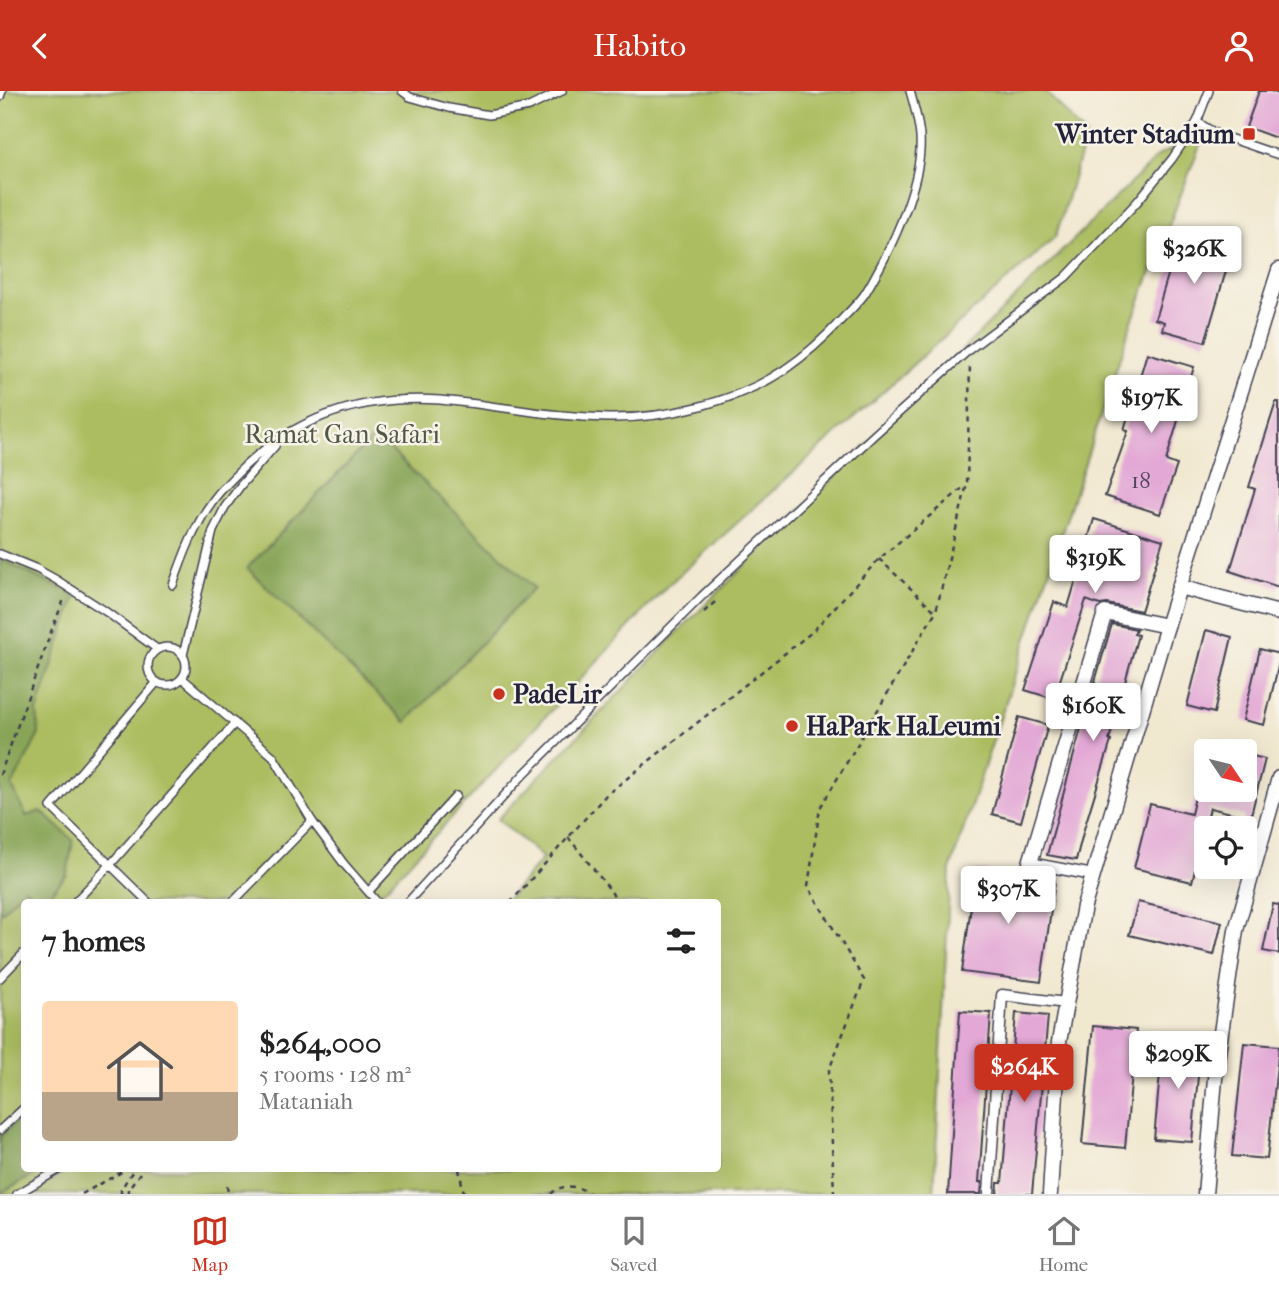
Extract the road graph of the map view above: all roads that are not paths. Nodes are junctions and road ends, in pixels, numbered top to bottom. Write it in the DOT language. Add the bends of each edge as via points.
graph roads {
  1 [pos="2,91"];
  2 [pos="401,91"];
  3 [pos="562,91"];
  4 [pos="910,91"];
  5 [pos="1209,91"];
  6 [pos="0,97"];
  7 [pos="1197,122"];
  8 [pos="1279,155"];
  9 [pos="1279,270"];
  10 [pos="290,430"];
  11 [pos="0,554"];
  12 [pos="173,585"];
  13 [pos="1179,587"];
  14 [pos="1279,613"];
  15 [pos="1167,626"];
  16 [pos="158,649"];
  17 [pos="183,655"];
  18 [pos="182,678"];
  19 [pos="156,682"];
  20 [pos="235,723"];
  21 [pos="1279,778"];
  22 [pos="456,796"];
  23 [pos="312,821"];
  24 [pos="1030,863"];
  25 [pos="110,865"];
  26 [pos="1093,875"];
  27 [pos="369,891"];
  28 [pos="78,899"];
  29 [pos="145,899"];
  30 [pos="236,899"];
  31 [pos="376,899"];
  32 [pos="411,899"];
  33 [pos="21,956"];
  34 [pos="0,978"];
  35 [pos="1066,1003"];
  36 [pos="21,1111"];
  37 [pos="0,1130"];
  38 [pos="55,1172"];
  39 [pos="17,1194"];
  40 [pos="989,1194"];
  41 [pos="1050,1194"];
  42 [pos="1205,1194"];
  1 -- 6 [label="lane"];
  2 -- 3 [label="lane" via="449,108 489,115 529,107"];
  4 -- 10 [label="lane" via="920,137 918,170 888,251 865,295 823,340 755,387 684,411 610,418 405,399 336,411"];
  5 -- 7 [label="lane"];
  7 -- 8 [label="lane" via="1217,134"];
  7 -- 32 [label="lane" via="1137,202 1066,277 970,349 702,596 523,775"];
  9 -- 13 [label="street"];
  10 -- 12 [label="lane" via="262,450 213,500 185,551"];
  10 -- 17 [label="lane" via="241,485 213,531"];
  11 -- 16 [label="lane" via="71,589"];
  13 -- 14 [label="street"];
  13 -- 15 [label="street"];
  15 -- 24 [label="street" via="1105,613"];
  15 -- 26 [label="street"];
  16 -- 17 [label="lane" via="170,647"];
  16 -- 19 [label="lane" via="148,665"];
  17 -- 18 [label="lane" via="186,670"];
  18 -- 19 [label="lane" via="168,685"];
  18 -- 20 [label="lane"];
  19 -- 25 [label="lane" via="51,807"];
  20 -- 23 [label="lane" via="273,756"];
  20 -- 25 [label="lane"];
  21 -- 42 [label="street" via="1236,930 1216,1067"];
  22 -- 27 [label="lane"];
  23 -- 27 [label="lane"];
  23 -- 30 [label="lane"];
  24 -- 26 [label="street"];
  25 -- 28 [label="lane"];
  25 -- 29 [label="lane"];
  26 -- 35 [label="street"];
  27 -- 31 [label="lane"];
  33 -- 34 [label="lane"];
  35 -- 40 [label="street" via="1002,995"];
  35 -- 41 [label="street" via="1059,1042"];
  36 -- 37 [label="lane"];
  38 -- 39 [label="lane"];
}
